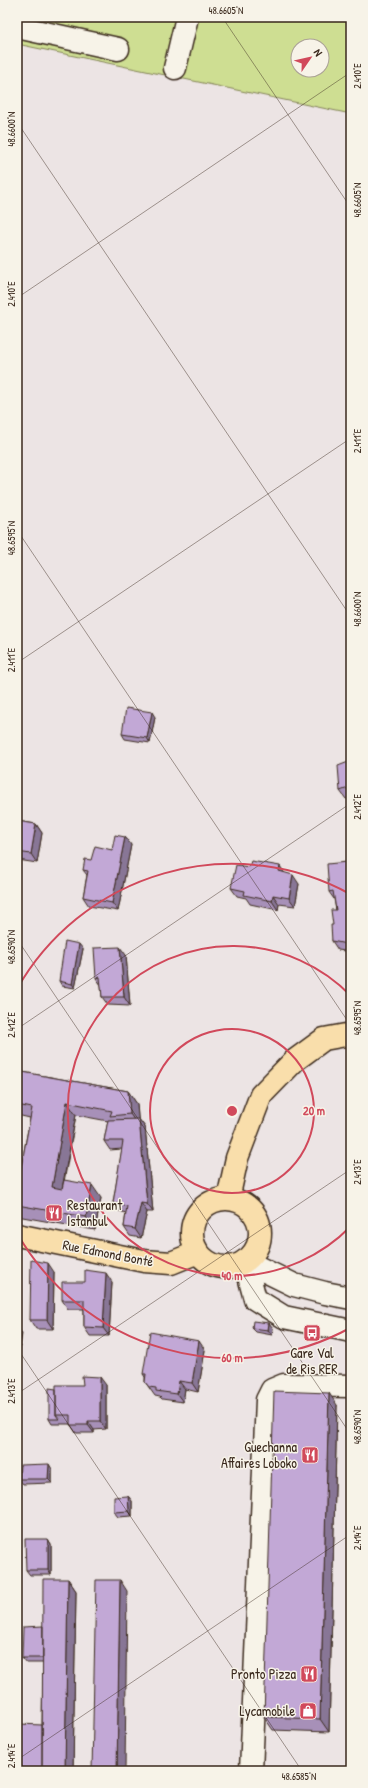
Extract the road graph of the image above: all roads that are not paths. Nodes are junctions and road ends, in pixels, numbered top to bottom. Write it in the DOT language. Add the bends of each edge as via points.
graph roads {
  1 [pos="187,17"];
  2 [pos="17,27"];
  3 [pos="118,49"];
  4 [pos="175,68"];
  5 [pos="351,1034"];
  6 [pos="228,1199"];
  7 [pos="17,1235"];
  8 [pos="198,1252"];
  9 [pos="245,1261"];
  10 [pos="351,1298"];
  11 [pos="351,1331"];
  12 [pos="351,1386"];
  13 [pos="251,1771"];
  1 -- 4 [label="street"];
  2 -- 3 [label="street"];
  5 -- 6 [label="main road" via="324,1039 294,1061 261,1095 237,1158"];
  6 -- 8 [label="main road" via="208,1204 194,1221 193,1237"];
  6 -- 9 [label="main road" via="239,1201 248,1207 259,1224 258,1245"];
  7 -- 8 [label="main road, Rue Edmond Bonté" via="144,1261 171,1263"];
  8 -- 9 [label="main road" via="206,1260 225,1267 236,1266"];
  9 -- 10 [label="street" via="294,1285"];
  9 -- 11 [label="street" via="255,1299 284,1317"];
  12 -- 13 [label="street" via="284,1385 272,1390 267,1400"];
}
